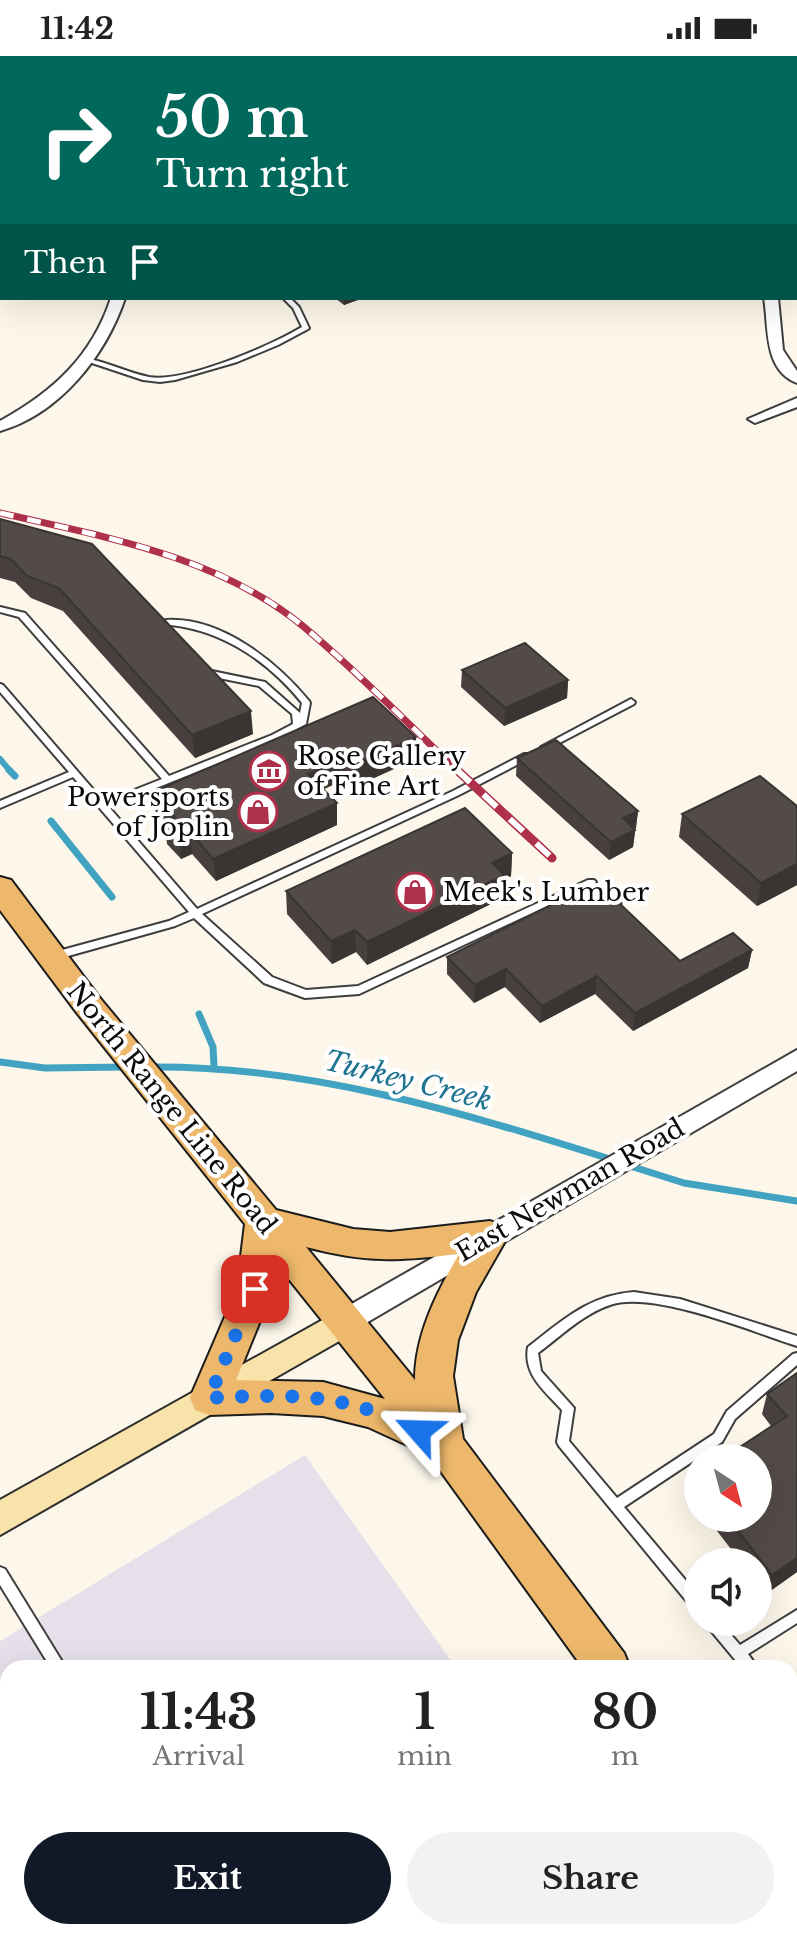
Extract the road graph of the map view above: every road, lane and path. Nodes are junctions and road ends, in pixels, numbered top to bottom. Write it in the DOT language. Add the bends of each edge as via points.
graph roads {
  1 [pos="117,300"];
  2 [pos="288,300"];
  3 [pos="771,300"];
  4 [pos="89,361"];
  5 [pos="797,379"];
  6 [pos="797,402"];
  7 [pos="755,419"];
  8 [pos="0,427"];
  9 [pos="0,609"];
  10 [pos="170,637"];
  11 [pos="195,665"];
  12 [pos="0,687"];
  13 [pos="631,702"];
  14 [pos="297,725"];
  15 [pos="75,773"];
  16 [pos="168,780"];
  17 [pos="0,805"];
  18 [pos="103,806"];
  19 [pos="591,882"];
  20 [pos="0,888"];
  21 [pos="196,914"];
  22 [pos="52,957"];
  23 [pos="797,1059"];
  24 [pos="263,1222"];
  25 [pos="490,1236"];
  26 [pos="344,1322"];
  27 [pos="797,1341"];
  28 [pos="797,1358"];
  29 [pos="209,1398"];
  30 [pos="445,1445"];
  31 [pos="616,1505"];
  32 [pos="0,1519"];
  33 [pos="0,1573"];
  34 [pos="684,1588"];
  35 [pos="797,1616"];
  36 [pos="724,1636"];
  37 [pos="738,1653"];
  38 [pos="54,1660"];
  39 [pos="603,1660"];
  40 [pos="744,1660"];
  1 -- 4 [label="street"];
  2 -- 4 [label="lane" via="306,328 280,344 160,380 136,376 112,363"];
  3 -- 5 [label="street" via="771,340 776,355"];
  4 -- 8 [label="street" via="54,393"];
  6 -- 7 [label="street"];
  9 -- 16 [label="lane" via="22,615"];
  10 -- 14 [label="lane" via="162,628 169,622 209,629 288,679 306,703 303,722"];
  11 -- 14 [label="lane" via="212,676 262,684 296,713"];
  12 -- 15 [label="lane"];
  13 -- 21 [label="lane" via="456,793"];
  14 -- 16 [label="lane"];
  15 -- 17 [label="lane"];
  15 -- 18 [label="lane"];
  16 -- 18 [label="lane"];
  18 -- 21 [label="lane"];
  19 -- 21 [label="lane" via="359,990 305,994 268,980"];
  20 -- 22 [label="main road, North Range Line Road"];
  21 -- 22 [label="lane"];
  22 -- 24 [label="main road, North Range Line Road"];
  23 -- 25 [label="street, East Newman Road"];
  24 -- 25 [label="main road" via="353,1244 390,1247"];
  24 -- 26 [label="main road, North Range Line Road"];
  24 -- 29 [label="main road" via="255,1289"];
  25 -- 26 [label="street, East Newman Road"];
  25 -- 30 [label="main road" via="448,1311 434,1374"];
  26 -- 29 [label="main road"];
  26 -- 30 [label="main road, North Range Line Road"];
  27 -- 31 [label="lane" via="655,1298 616,1298 532,1351 536,1373 568,1408 563,1442"];
  28 -- 31 [label="lane" via="731,1415 718,1438"];
  29 -- 30 [label="main road" via="312,1395 393,1418"];
  29 -- 32 [label="main road"];
  30 -- 39 [label="main road, North Range Line Road"];
  31 -- 34 [label="lane"];
  33 -- 38 [label="lane"];
  35 -- 37 [label="lane"];
  36 -- 37 [label="lane"];
  37 -- 40 [label="lane"];
}
